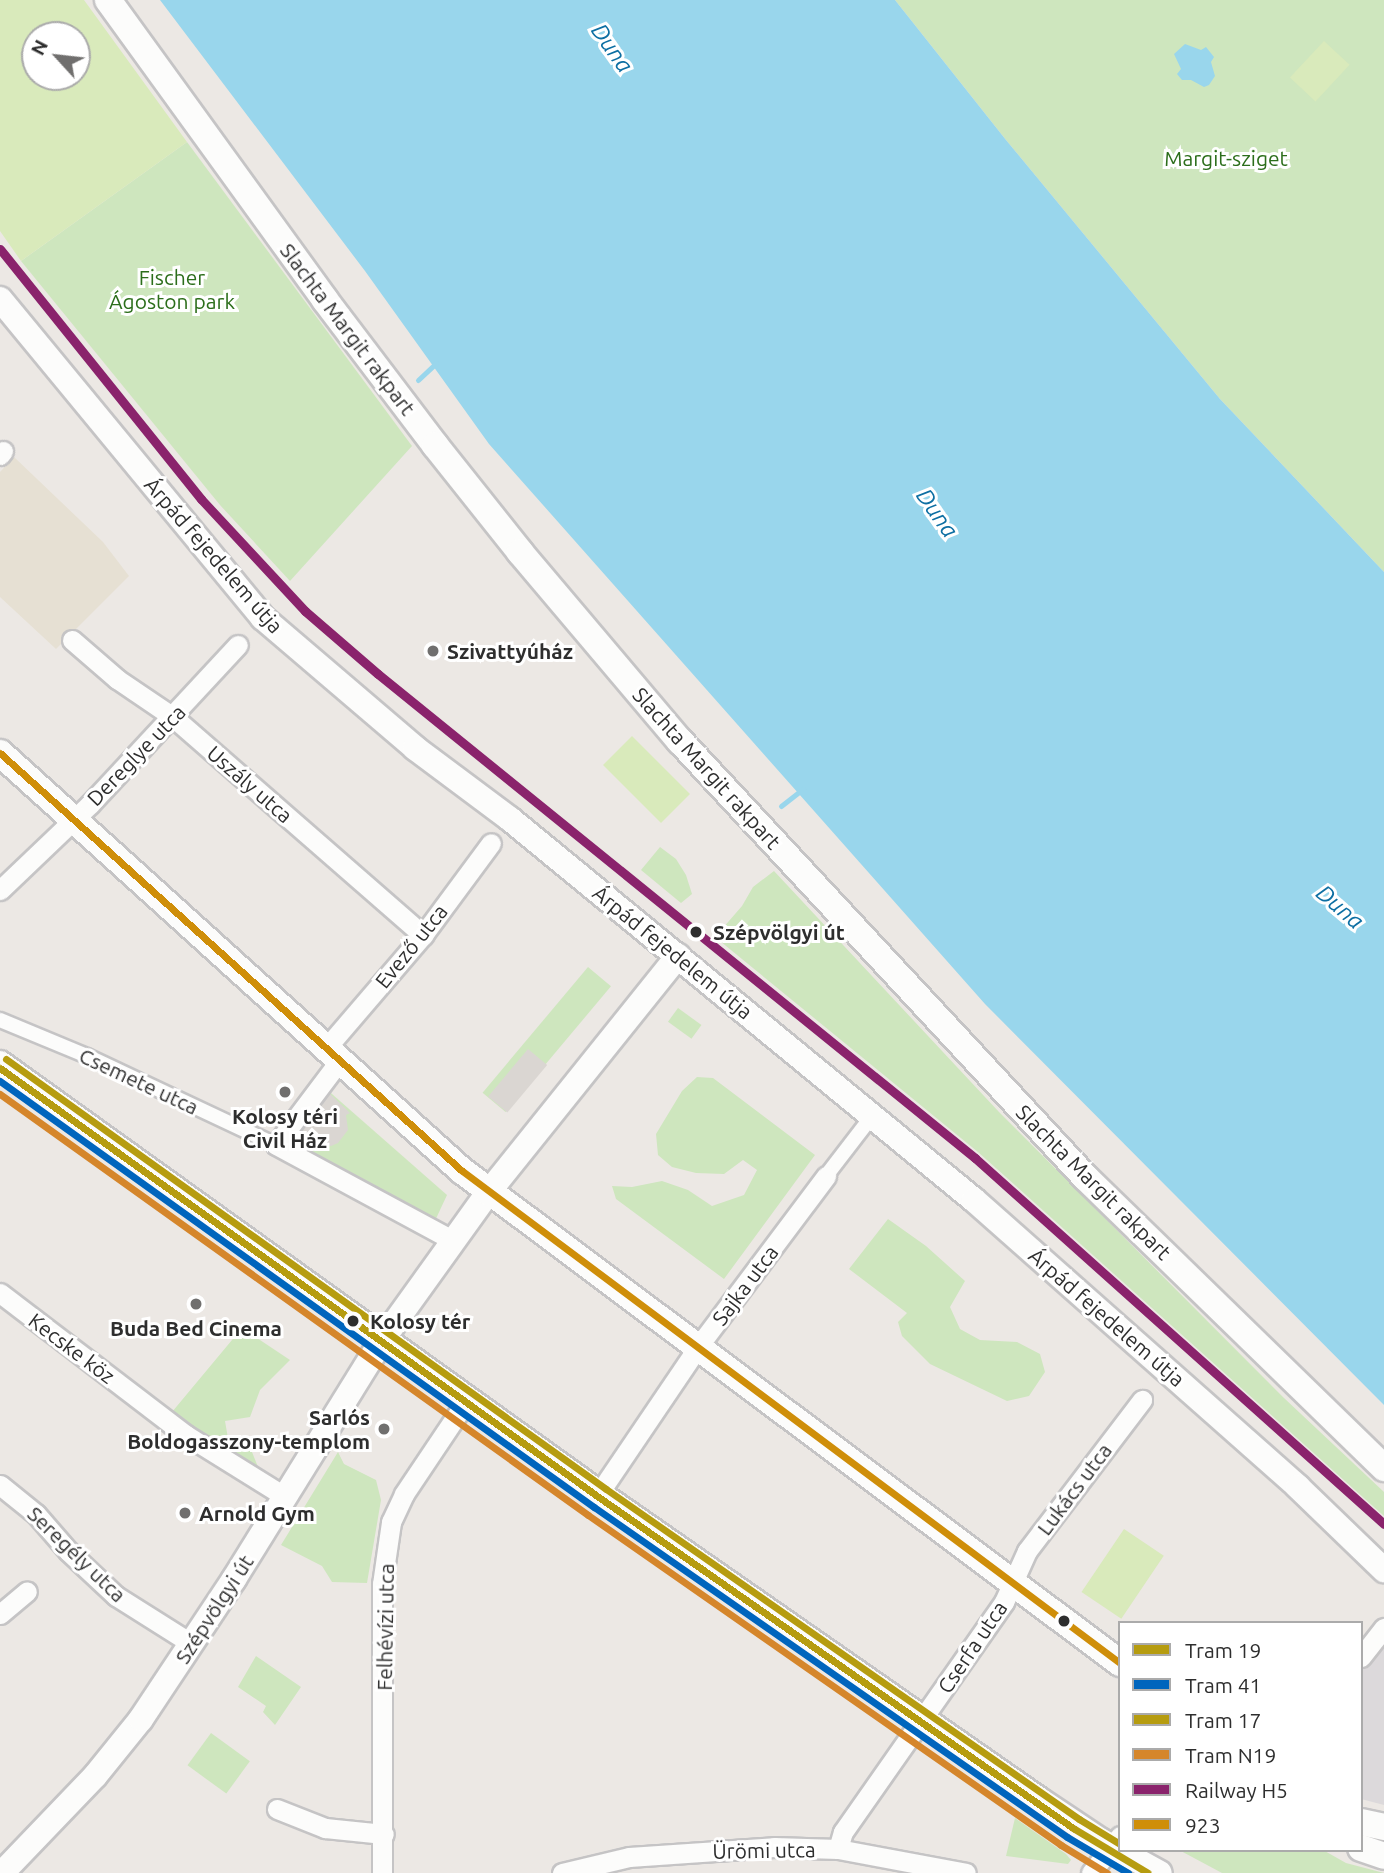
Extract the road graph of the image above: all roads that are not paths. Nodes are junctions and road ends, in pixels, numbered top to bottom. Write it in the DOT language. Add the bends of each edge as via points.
graph roads {
  1 [pos="108,0"];
  2 [pos="0,299"];
  3 [pos="72,640"];
  4 [pos="238,645"];
  5 [pos="173,717"];
  6 [pos="0,753"];
  7 [pos="73,819"];
  8 [pos="491,843"];
  9 [pos="0,890"];
  10 [pos="423,935"];
  11 [pos="678,956"];
  12 [pos="0,1020"];
  13 [pos="333,1053"];
  14 [pos="0,1063"];
  15 [pos="872,1116"];
  16 [pos="276,1145"];
  17 [pos="826,1176"];
  18 [pos="488,1193"];
  19 [pos="454,1241"];
  20 [pos="0,1293"];
  21 [pos="383,1339"];
  22 [pos="697,1348"];
  23 [pos="1142,1399"];
  24 [pos="467,1400"];
  25 [pos="1384,1468"];
  26 [pos="0,1485"];
  27 [pos="599,1493"];
  28 [pos="284,1496"];
  29 [pos="1384,1570"];
  30 [pos="1012,1584"];
  31 [pos="27,1591"];
  32 [pos="0,1614"];
  33 [pos="1384,1628"];
  34 [pos="192,1644"];
  35 [pos="1363,1654"];
  36 [pos="1118,1662"];
  37 [pos="923,1719"];
  38 [pos="277,1809"];
  39 [pos="1363,1822"];
  40 [pos="1384,1827"];
  41 [pos="384,1834"];
  42 [pos="1116,1842"];
  43 [pos="838,1849"];
  44 [pos="1363,1849"];
  45 [pos="1130,1852"];
  46 [pos="1384,1856"];
  47 [pos="2,1873"];
  48 [pos="382,1873"];
  49 [pos="564,1873"];
  50 [pos="966,1873"];
  51 [pos="1091,1873"];
  52 [pos="1160,1873"];
  1 -- 25 [label="main road, Slachta Margit rakpart" via="435,445 680,741 1086,1178"];
  2 -- 11 [label="street, Árpád fejedelem útja" via="263,618 415,748"];
  3 -- 5 [label="street, Uszály utca"];
  4 -- 5 [label="street, Dereglye utca"];
  5 -- 7 [label="street, Dereglye utca"];
  5 -- 10 [label="street, Uszály utca"];
  6 -- 7 [label="main road"];
  7 -- 9 [label="street, Dereglye utca"];
  7 -- 13 [label="main road"];
  8 -- 10 [label="street, Evező utca"];
  10 -- 13 [label="street, Evező utca"];
  11 -- 15 [label="street, Árpád fejedelem útja"];
  11 -- 18 [label="street, Szépvölgyi út"];
  12 -- 16 [label="street, Csemete utca"];
  13 -- 16 [label="street"];
  13 -- 18 [label="main road" via="429,1145"];
  14 -- 21 [label="street"];
  15 -- 17 [label="street, Sajka utca"];
  15 -- 29 [label="street, Árpád fejedelem útja" via="1166,1368"];
  16 -- 19 [label="street"];
  17 -- 22 [label="street, Sajka utca"];
  18 -- 19 [label="street, Szépvölgyi út"];
  18 -- 22 [label="main road"];
  19 -- 21 [label="street, Szépvölgyi út"];
  20 -- 28 [label="street, Kecske köz" via="186,1436"];
  21 -- 24 [label="street"];
  21 -- 28 [label="street, Szépvölgyi út"];
  22 -- 27 [label="street, Sajka utca"];
  22 -- 30 [label="main road"];
  23 -- 30 [label="street, Lukács utca" via="1027,1552"];
  24 -- 27 [label="street"];
  24 -- 41 [label="street, Felhévízi utca" via="391,1522 382,1584"];
  26 -- 34 [label="street, Seregély utca" via="36,1514 116,1596"];
  27 -- 37 [label="street"];
  28 -- 34 [label="street, Szépvölgyi út"];
  30 -- 36 [label="main road"];
  30 -- 37 [label="street, Cserfa utca"];
  31 -- 32 [label="street"];
  33 -- 35 [label="street"];
  34 -- 47 [label="street, Szépvölgyi út" via="95,1776"];
  37 -- 42 [label="street"];
  37 -- 43 [label="street, Cserfa utca" via="843,1832"];
  38 -- 41 [label="street" via="325,1828"];
  39 -- 40 [label="main road"];
  41 -- 48 [label="street, Felhévízi utca"];
  42 -- 51 [label="street"];
  43 -- 49 [label="street, Ürömi utca" via="774,1847 629,1857"];
  43 -- 50 [label="street, Ürömi utca"];
  44 -- 46 [label="main road"];
  45 -- 52 [label="street"];
}
